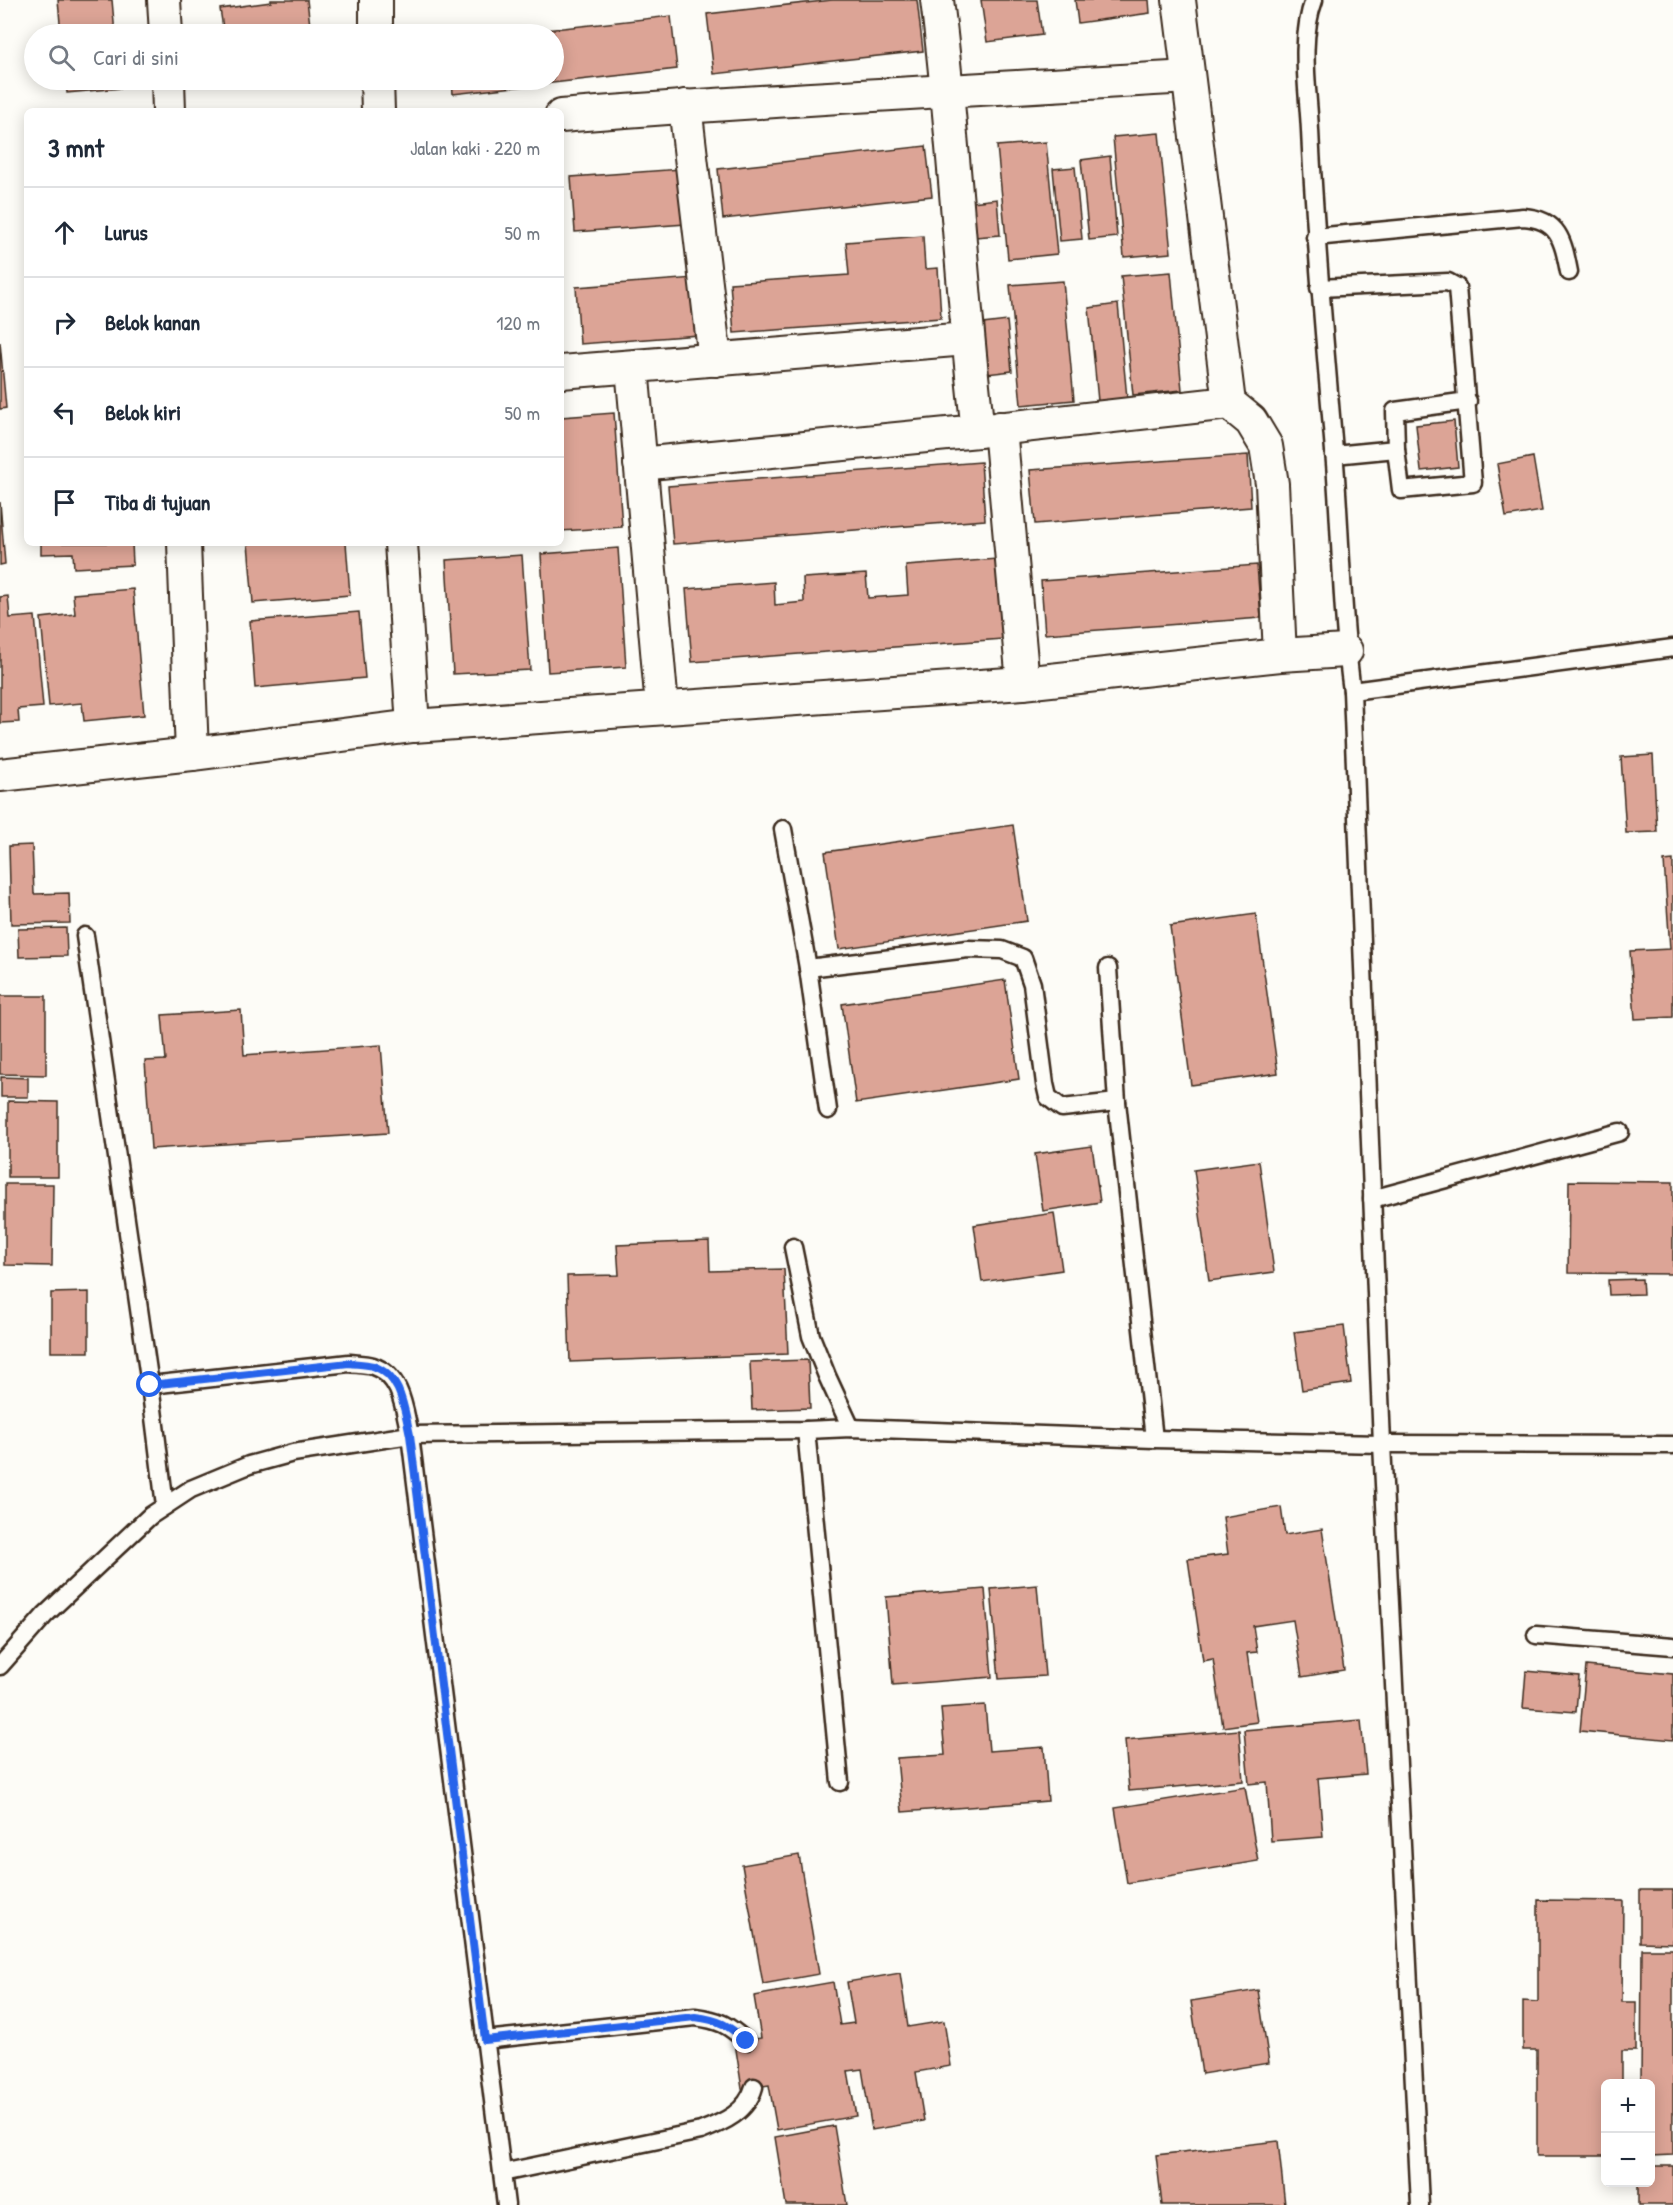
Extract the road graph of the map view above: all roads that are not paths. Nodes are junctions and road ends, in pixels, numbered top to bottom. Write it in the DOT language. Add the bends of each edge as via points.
graph roads {
  1 [pos="164,0"];
  2 [pos="376,0"];
  3 [pos="937,0"];
  4 [pos="1179,0"];
  5 [pos="1314,0"];
  6 [pos="165,24"];
  7 [pos="376,24"];
  8 [pos="1188,77"];
  9 [pos="168,90"];
  10 [pos="377,90"];
  11 [pos="949,92"];
  12 [pos="685,106"];
  13 [pos="169,108"];
  14 [pos="378,108"];
  15 [pos="564,116"];
  16 [pos="1315,237"];
  17 [pos="1569,272"];
  18 [pos="1319,288"];
  19 [pos="967,339"];
  20 [pos="715,360"];
  21 [pos="632,367"];
  22 [pos="564,372"];
  23 [pos="1468,401"];
  24 [pos="1229,403"];
  25 [pos="989,430"];
  26 [pos="1396,449"];
  27 [pos="1334,455"];
  28 [pos="640,464"];
  29 [pos="184,546"];
  30 [pos="401,546"];
  31 [pos="1673,648"];
  32 [pos="1346,651"];
  33 [pos="1280,655"];
  34 [pos="1023,683"];
  35 [pos="1352,691"];
  36 [pos="662,707"];
  37 [pos="413,726"];
  38 [pos="192,754"];
  39 [pos="0,775"];
  40 [pos="783,829"];
  41 [pos="85,936"];
  42 [pos="808,968"];
  43 [pos="1108,968"];
  44 [pos="1117,1102"];
  45 [pos="828,1110"];
  46 [pos="1620,1132"];
  47 [pos="1372,1199"];
  48 [pos="793,1247"];
  49 [pos="150,1385"];
  50 [pos="851,1428"];
  51 [pos="806,1430"];
  52 [pos="410,1435"];
  53 [pos="1154,1439"];
  54 [pos="1382,1444"];
  55 [pos="1673,1445"];
  56 [pos="165,1506"];
  57 [pos="1536,1635"];
  58 [pos="0,1642"];
  59 [pos="20,1642"];
  60 [pos="1673,1646"];
  61 [pos="0,1666"];
  62 [pos="840,1782"];
  63 [pos="485,2040"];
  64 [pos="746,2041"];
  65 [pos="754,2087"];
  66 [pos="502,2173"];
  67 [pos="506,2205"];
  68 [pos="1420,2205"];
  1 -- 6 [label="street"];
  2 -- 7 [label="street"];
  3 -- 11 [label="street"];
  4 -- 8 [label="street"];
  5 -- 16 [label="lane" via="1306,55"];
  8 -- 11 [label="street"];
  8 -- 24 [label="street"];
  9 -- 13 [label="street"];
  10 -- 14 [label="street"];
  11 -- 12 [label="street"];
  11 -- 19 [label="street"];
  12 -- 15 [label="street"];
  12 -- 20 [label="street"];
  16 -- 17 [label="lane" via="1536,217 1560,237"];
  16 -- 18 [label="lane"];
  18 -- 23 [label="lane" via="1453,283 1459,295"];
  18 -- 27 [label="lane"];
  19 -- 20 [label="street"];
  19 -- 25 [label="street"];
  20 -- 21 [label="street"];
  21 -- 22 [label="street"];
  21 -- 28 [label="street"];
  23 -- 26 [label="lane" via="1395,411"];
  23 -- 26 [label="lane" via="1473,483 1401,490"];
  24 -- 25 [label="street"];
  24 -- 33 [label="street" via="1251,421 1266,446 1272,484"];
  25 -- 28 [label="street"];
  25 -- 34 [label="street"];
  26 -- 27 [label="lane"];
  27 -- 32 [label="lane"];
  28 -- 36 [label="street"];
  29 -- 38 [label="street"];
  30 -- 37 [label="street"];
  31 -- 35 [label="lane"];
  32 -- 33 [label="street"];
  32 -- 35 [label="lane"];
  33 -- 34 [label="street"];
  34 -- 36 [label="street"];
  35 -- 47 [label="lane"];
  36 -- 37 [label="street"];
  37 -- 38 [label="street"];
  38 -- 39 [label="street"];
  40 -- 42 [label="lane"];
  41 -- 49 [label="lane"];
  42 -- 44 [label="lane" via="968,949 1002,950 1023,958 1032,984 1048,1096 1062,1108"];
  42 -- 45 [label="lane"];
  43 -- 44 [label="lane"];
  44 -- 53 [label="lane"];
  46 -- 47 [label="lane"];
  47 -- 54 [label="lane"];
  48 -- 50 [label="lane" via="811,1336"];
  49 -- 52 [label="lane" via="349,1363 373,1366 389,1375 401,1394"];
  49 -- 56 [label="lane"];
  50 -- 51 [label="lane"];
  50 -- 53 [label="lane"];
  51 -- 52 [label="lane"];
  51 -- 62 [label="lane"];
  52 -- 56 [label="lane" via="293,1453 249,1465"];
  52 -- 63 [label="lane"];
  53 -- 54 [label="lane"];
  54 -- 55 [label="lane"];
  54 -- 68 [label="lane"];
  56 -- 59 [label="lane"];
  57 -- 60 [label="lane"];
  58 -- 59 [label="lane"];
  59 -- 61 [label="lane"];
  63 -- 64 [label="lane" via="695,2017 730,2026"];
  63 -- 66 [label="lane"];
  65 -- 66 [label="lane" via="751,2099 740,2111 701,2131"];
  66 -- 67 [label="lane"];
}
